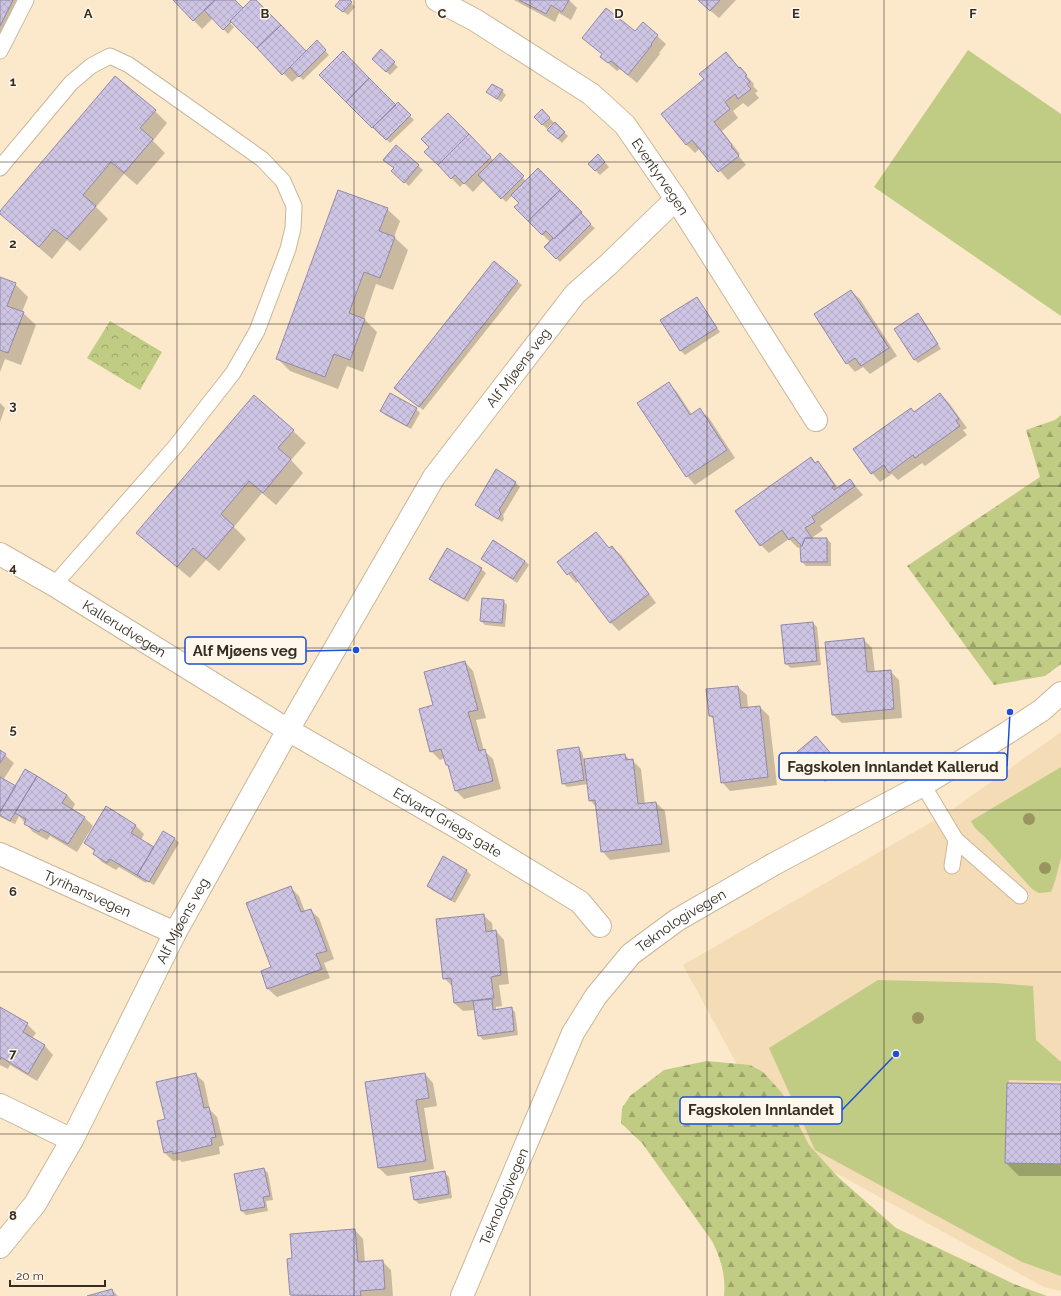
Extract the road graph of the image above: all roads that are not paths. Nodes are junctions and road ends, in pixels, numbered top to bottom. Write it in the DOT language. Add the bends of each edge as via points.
graph roads {
  1 [pos="26,0"];
  2 [pos="437,0"];
  3 [pos="0,51"];
  4 [pos="0,168"];
  5 [pos="676,199"];
  6 [pos="816,420"];
  7 [pos="0,554"];
  8 [pos="54,585"];
  9 [pos="1061,693"];
  10 [pos="288,730"];
  11 [pos="923,785"];
  12 [pos="956,840"];
  13 [pos="0,854"];
  14 [pos="952,866"];
  15 [pos="1020,896"];
  16 [pos="600,926"];
  17 [pos="175,933"];
  18 [pos="0,1105"];
  19 [pos="72,1140"];
  20 [pos="0,1246"];
  21 [pos="462,1296"];
  1 -- 3 [label="lane"];
  2 -- 5 [label="street, Eventyrvegen" via="475,20 591,94 625,125"];
  4 -- 8 [label="lane" via="70,83 90,66 110,56 129,65 262,159 283,181 294,206 293,228 288,249 257,331 233,373 175,447"];
  5 -- 6 [label="street, Eventyrvegen"];
  5 -- 10 [label="street, Alf Mjøens veg" via="575,294 434,477"];
  7 -- 8 [label="street, Kallerudvegen"];
  8 -- 10 [label="street, Kallerudvegen"];
  9 -- 11 [label="street, Teknologivegen" via="1042,710"];
  10 -- 16 [label="street, Edvard Griegs gate" via="462,830 580,902"];
  10 -- 17 [label="street, Alf Mjøens veg"];
  11 -- 12 [label="lane"];
  11 -- 21 [label="street, Teknologivegen" via="774,864 677,920 631,954 596,996 573,1033"];
  12 -- 14 [label="lane"];
  12 -- 15 [label="lane"];
  13 -- 17 [label="street, Tyrihansvegen"];
  17 -- 19 [label="street, Alf Mjøens veg"];
  18 -- 19 [label="street"];
  19 -- 20 [label="street, Alf Mjøens veg" via="35,1204"];
}
